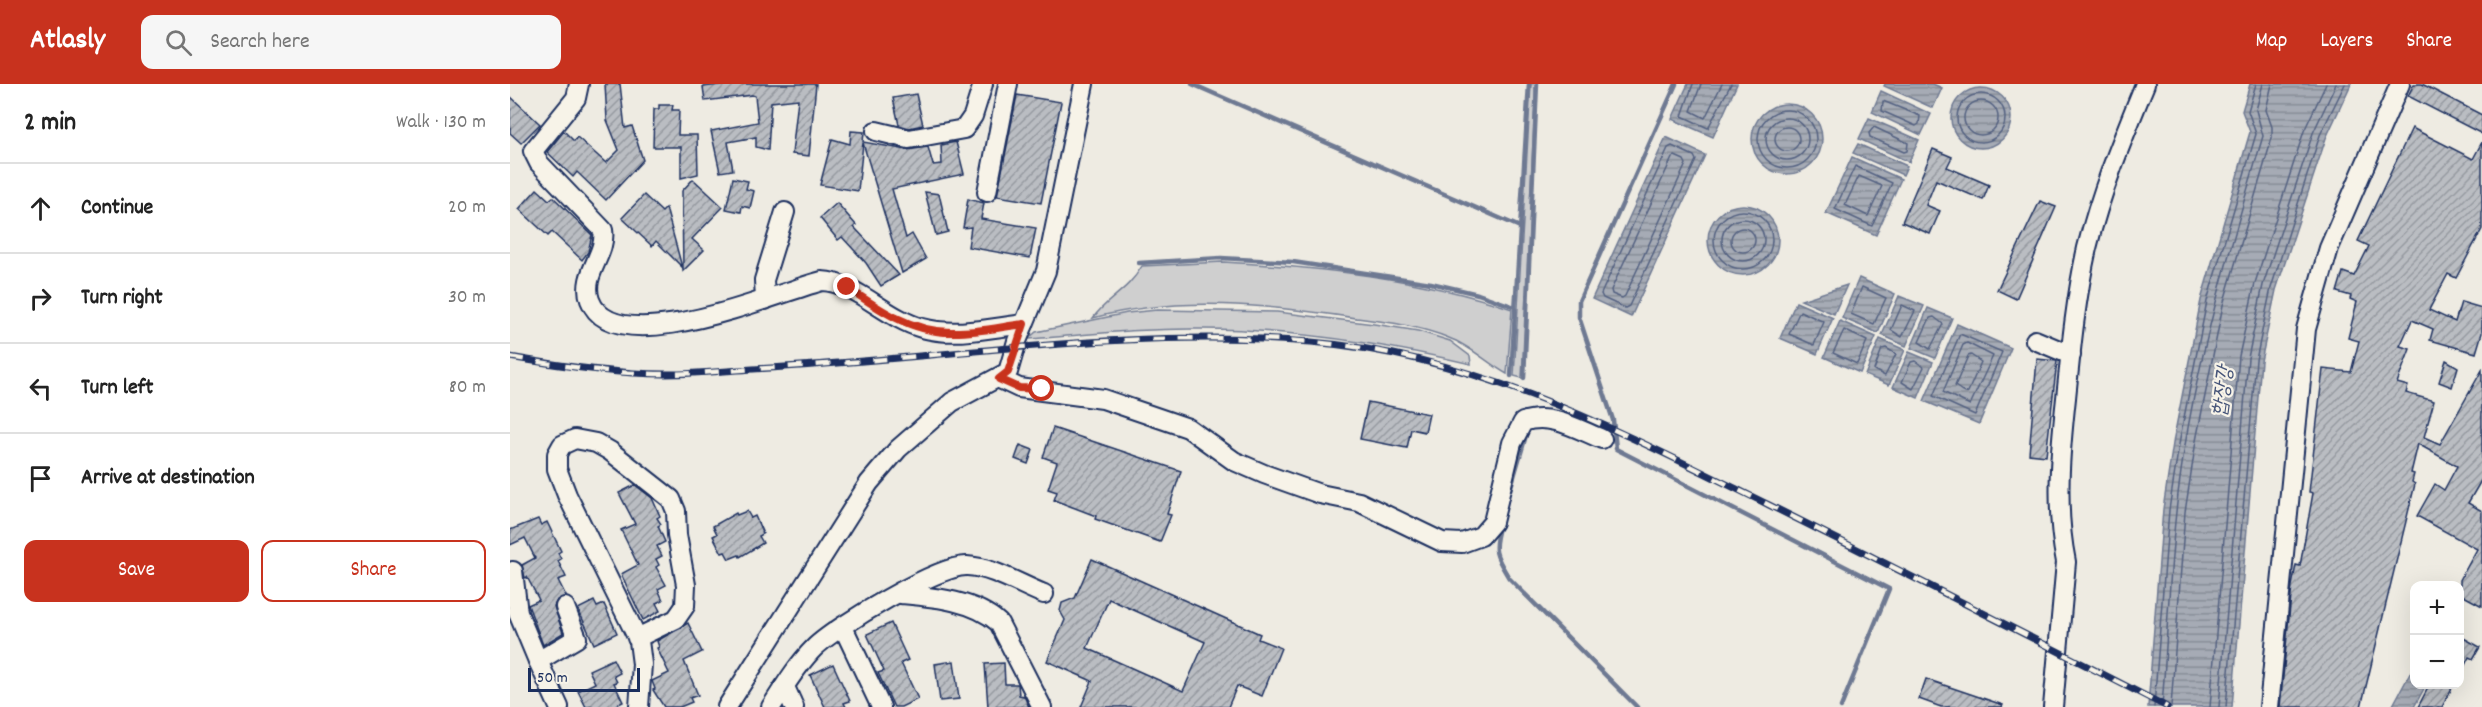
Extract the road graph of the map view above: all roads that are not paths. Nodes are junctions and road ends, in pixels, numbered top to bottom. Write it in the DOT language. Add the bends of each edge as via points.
graph roads {
  1 [pos="579,84"];
  2 [pos="983,84"];
  3 [pos="1008,84"];
  4 [pos="1084,84"];
  5 [pos="2145,84"];
  6 [pos="2400,84"];
  7 [pos="876,131"];
  8 [pos="987,192"];
  9 [pos="785,212"];
  10 [pos="765,300"];
  11 [pos="1024,324"];
  12 [pos="2035,340"];
  13 [pos="2071,354"];
  14 [pos="999,379"];
  15 [pos="1602,439"];
  16 [pos="513,571"];
  17 [pos="900,594"];
  18 [pos="1044,594"];
  19 [pos="565,607"];
  20 [pos="843,627"];
  21 [pos="637,638"];
  22 [pos="538,661"];
  23 [pos="785,687"];
  24 [pos="559,707"];
  25 [pos="639,707"];
  26 [pos="727,707"];
  27 [pos="771,707"];
  28 [pos="794,707"];
  29 [pos="881,707"];
  30 [pos="1042,707"];
  31 [pos="2052,707"];
  32 [pos="2269,707"];
  1 -- 10 [label="street" via="576,98 533,151 539,163 603,230 605,241 588,288 597,312 615,323 658,325 703,319"];
  2 -- 7 [label="street" via="973,116 964,129 909,140"];
  3 -- 8 [label="street"];
  4 -- 11 [label="street" via="1055,237"];
  5 -- 13 [label="street" via="2092,230"];
  6 -- 32 [label="street" via="2330,248 2306,329"];
  9 -- 10 [label="street" via="764,280"];
  10 -- 11 [label="street" via="800,287 833,281 883,312 921,328 950,333"];
  11 -- 14 [label="street" via="1008,372"];
  12 -- 13 [label="street"];
  13 -- 31 [label="street" via="2059,480 2061,539 2066,562"];
  14 -- 15 [label="street" via="1019,388 1103,399 1188,428 1244,465 1320,494 1359,502 1442,542 1462,543 1481,537 1493,522 1512,443 1523,422 1536,417 1553,419"];
  14 -- 26 [label="street" via="952,402 898,449 869,483"];
  16 -- 22 [label="street" via="518,613"];
  17 -- 18 [label="street" via="934,576 967,566"];
  17 -- 20 [label="street"];
  17 -- 30 [label="street" via="937,598 988,613 999,623"];
  19 -- 22 [label="street" via="577,638"];
  20 -- 23 [label="street" via="814,647"];
  20 -- 29 [label="street"];
  21 -- 21 [label="street" via="557,469 557,454 562,445 575,439 596,443 610,451 671,499 676,511 685,606 676,619"];
  21 -- 25 [label="street" via="642,664"];
  22 -- 24 [label="street"];
  23 -- 27 [label="street"];
  23 -- 28 [label="street"];
}
